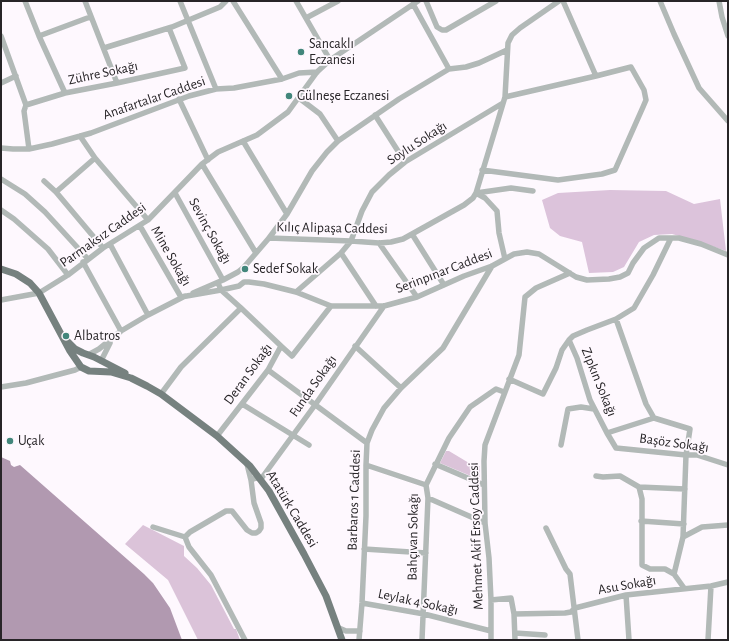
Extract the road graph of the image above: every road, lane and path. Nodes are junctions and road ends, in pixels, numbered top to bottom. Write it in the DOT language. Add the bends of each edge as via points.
graph roads {
  1 [pos="26,1"];
  2 [pos="84,1"];
  3 [pos="180,1"];
  4 [pos="226,1"];
  5 [pos="232,1"];
  6 [pos="296,1"];
  7 [pos="338,1"];
  8 [pos="426,1"];
  9 [pos="496,1"];
  10 [pos="559,1"];
  11 [pos="563,1"];
  12 [pos="660,1"];
  13 [pos="719,1"];
  14 [pos="416,2"];
  15 [pos="90,17"];
  16 [pos="306,18"];
  17 [pos="188,20"];
  18 [pos="168,28"];
  19 [pos="1,36"];
  20 [pos="39,36"];
  21 [pos="728,36"];
  22 [pos="104,48"];
  23 [pos="507,50"];
  24 [pos="330,60"];
  25 [pos="449,69"];
  26 [pos="317,72"];
  27 [pos="16,76"];
  28 [pos="596,76"];
  29 [pos="282,79"];
  30 [pos="1,83"];
  31 [pos="117,83"];
  32 [pos="216,89"];
  33 [pos="65,93"];
  34 [pos="505,97"];
  35 [pos="299,98"];
  36 [pos="179,99"];
  37 [pos="503,103"];
  38 [pos="26,105"];
  39 [pos="375,115"];
  40 [pos="728,121"];
  41 [pos="80,136"];
  42 [pos="243,141"];
  43 [pos="338,141"];
  44 [pos="1,148"];
  45 [pos="29,148"];
  46 [pos="95,158"];
  47 [pos="208,160"];
  48 [pos="406,162"];
  49 [pos="202,164"];
  50 [pos="482,170"];
  51 [pos="1,179"];
  52 [pos="44,181"];
  53 [pos="533,191"];
  54 [pos="56,192"];
  55 [pos="175,193"];
  56 [pos="476,193"];
  57 [pos="1,210"];
  58 [pos="287,214"];
  59 [pos="148,220"];
  60 [pos="140,226"];
  61 [pos="412,234"];
  62 [pos="269,238"];
  63 [pos="670,238"];
  64 [pos="351,241"];
  65 [pos="379,243"];
  66 [pos="110,244"];
  67 [pos="103,248"];
  68 [pos="256,253"];
  69 [pos="340,253"];
  70 [pos="728,255"];
  71 [pos="505,259"];
  72 [pos="86,261"];
  73 [pos="492,266"];
  74 [pos="1,269"];
  75 [pos="238,272"];
  76 [pos="570,273"];
  77 [pos="68,275"];
  78 [pos="230,277"];
  79 [pos="221,282"];
  80 [pos="244,282"];
  81 [pos="444,285"];
  82 [pos="235,287"];
  83 [pos="221,290"];
  84 [pos="296,292"];
  85 [pos="39,293"];
  86 [pos="182,297"];
  87 [pos="417,297"];
  88 [pos="1,300"];
  89 [pos="331,306"];
  90 [pos="376,306"];
  91 [pos="384,306"];
  92 [pos="241,308"];
  93 [pos="148,315"];
  94 [pos="616,319"];
  95 [pos="121,331"];
  96 [pos="64,338"];
  97 [pos="112,339"];
  98 [pos="569,340"];
  99 [pos="281,346"];
  100 [pos="356,346"];
  101 [pos="88,355"];
  102 [pos="101,361"];
  103 [pos="81,367"];
  104 [pos="268,370"];
  105 [pos="95,371"];
  106 [pos="131,378"];
  107 [pos="509,379"];
  108 [pos="1,387"];
  109 [pos="401,388"];
  110 [pos="504,392"];
  111 [pos="161,394"];
  112 [pos="242,404"];
  113 [pos="315,405"];
  114 [pos="594,409"];
  115 [pos="654,418"];
  116 [pos="608,433"];
  117 [pos="293,435"];
  118 [pos="216,436"];
  119 [pos="367,443"];
  120 [pos="309,445"];
  121 [pos="561,445"];
  122 [pos="616,448"];
  123 [pos="686,455"];
  124 [pos="247,462"];
  125 [pos="435,464"];
  126 [pos="366,465"];
  127 [pos="728,465"];
  128 [pos="596,476"];
  129 [pos="252,480"];
  130 [pos="263,481"];
  131 [pos="426,485"];
  132 [pos="484,485"];
  133 [pos="640,487"];
  134 [pos="685,489"];
  135 [pos="253,496"];
  136 [pos="428,498"];
  137 [pos="641,521"];
  138 [pos="485,523"];
  139 [pos="684,524"];
  140 [pos="728,525"];
  141 [pos="153,527"];
  142 [pos="546,528"];
  143 [pos="185,537"];
  144 [pos="683,537"];
  145 [pos="364,549"];
  146 [pos="426,553"];
  147 [pos="674,574"];
  148 [pos="728,582"];
  149 [pos="711,586"];
  150 [pos="684,588"];
  151 [pos="626,595"];
  152 [pos="491,600"];
  153 [pos="362,603"];
  154 [pos="575,608"];
  155 [pos="424,614"];
  156 [pos="514,614"];
  157 [pos="339,628"];
  158 [pos="360,631"];
  159 [pos="491,631"];
  160 [pos="351,632"];
  161 [pos="515,633"];
  162 [pos="545,635"];
  163 [pos="344,639"];
  164 [pos="245,640"];
  165 [pos="359,640"];
  166 [pos="422,640"];
  167 [pos="491,640"];
  168 [pos="515,640"];
  169 [pos="578,640"];
  170 [pos="629,640"];
  171 [pos="708,640"];
  1 -- 20 [label="street"];
  2 -- 15 [label="street"];
  3 -- 17 [label="street"];
  4 -- 17 [label="street" via="220,7"];
  5 -- 29 [label="street"];
  6 -- 16 [label="street"];
  7 -- 16 [label="street"];
  8 -- 9 [label="street" via="437,27 442,30"];
  10 -- 23 [label="street" via="520,28 510,39"];
  11 -- 28 [label="street"];
  12 -- 40 [label="street" via="699,88"];
  13 -- 21 [label="street"];
  14 -- 24 [label="street, Parmaksız Caddesi"];
  14 -- 25 [label="street"];
  15 -- 20 [label="street"];
  15 -- 22 [label="street"];
  16 -- 24 [label="street"];
  17 -- 18 [label="street"];
  17 -- 32 [label="street"];
  18 -- 22 [label="street"];
  18 -- 31 [label="street, Zühre Sokağı" via="185,68"];
  19 -- 27 [label="street"];
  20 -- 33 [label="street"];
  22 -- 31 [label="street"];
  23 -- 25 [label="street" via="466,67"];
  23 -- 34 [label="street"];
  24 -- 26 [label="street, Parmaksız Caddesi"];
  25 -- 39 [label="street"];
  26 -- 29 [label="street, Anafartalar Caddesi" via="299,73"];
  26 -- 35 [label="street, Parmaksız Caddesi"];
  27 -- 30 [label="street"];
  27 -- 38 [label="street"];
  28 -- 34 [label="street"];
  28 -- 50 [label="street" via="631,67 644,90 646,100 615,170 558,180"];
  29 -- 32 [label="street, Anafartalar Caddesi"];
  31 -- 33 [label="street, Zühre Sokağı"];
  32 -- 36 [label="street, Anafartalar Caddesi"];
  33 -- 38 [label="street, Zühre Sokağı"];
  34 -- 37 [label="street"];
  35 -- 42 [label="street, Parmaksız Caddesi" via="288,112 257,135"];
  35 -- 43 [label="street" via="320,114"];
  36 -- 41 [label="street, Anafartalar Caddesi"];
  36 -- 47 [label="street"];
  37 -- 48 [label="street, Soylu Sokağı"];
  37 -- 50 [label="street"];
  38 -- 45 [label="street" via="24,111"];
  39 -- 43 [label="street"];
  39 -- 48 [label="street"];
  41 -- 45 [label="street, Anafartalar Caddesi"];
  41 -- 46 [label="street"];
  42 -- 47 [label="street, Parmaksız Caddesi" via="218,152"];
  42 -- 58 [label="street"];
  43 -- 58 [label="street" via="312,171"];
  44 -- 45 [label="street, Anafartalar Caddesi"];
  46 -- 54 [label="street"];
  46 -- 59 [label="street"];
  47 -- 49 [label="street, Parmaksız Caddesi"];
  48 -- 64 [label="street, Soylu Sokağı" via="372,192"];
  49 -- 55 [label="street, Parmaksız Caddesi"];
  49 -- 68 [label="street"];
  50 -- 56 [label="street"];
  51 -- 72 [label="street" via="25,194 45,212"];
  52 -- 54 [label="street"];
  53 -- 56 [label="street" via="511,188"];
  54 -- 67 [label="street"];
  55 -- 59 [label="street, Parmaksız Caddesi"];
  55 -- 79 [label="street, Sevinç Sokağı"];
  56 -- 61 [label="street, Kılıç Alipaşa Caddesi" via="464,205"];
  56 -- 71 [label="street" via="485,198 497,211"];
  57 -- 77 [label="street" via="48,249"];
  58 -- 62 [label="street"];
  59 -- 60 [label="street, Parmaksız Caddesi"];
  60 -- 66 [label="street, Parmaksız Caddesi"];
  60 -- 86 [label="street, Mine Sokağı"];
  61 -- 65 [label="street, Kılıç Alipaşa Caddesi" via="403,239"];
  61 -- 81 [label="street"];
  62 -- 64 [label="street, Kılıç Alipaşa Caddesi"];
  62 -- 68 [label="street"];
  63 -- 70 [label="street" via="701,244"];
  63 -- 76 [label="street" via="659,238 644,248 628,273 620,278 587,280"];
  63 -- 94 [label="street" via="634,308"];
  64 -- 65 [label="street, Kılıç Alipaşa Caddesi"];
  64 -- 69 [label="street"];
  65 -- 87 [label="street"];
  66 -- 67 [label="street, Parmaksız Caddesi"];
  66 -- 93 [label="street"];
  67 -- 72 [label="street, Parmaksız Caddesi"];
  68 -- 75 [label="street"];
  69 -- 84 [label="street"];
  69 -- 90 [label="street"];
  71 -- 73 [label="street, Serinpınar Caddesi"];
  71 -- 76 [label="street, Serinpınar Caddesi" via="514,254 527,252 539,254"];
  72 -- 77 [label="street, Parmaksız Caddesi"];
  72 -- 95 [label="street"];
  73 -- 81 [label="street, Serinpınar Caddesi"];
  73 -- 109 [label="street, Barbaros 1 Caddesi" via="443,348"];
  74 -- 85 [label="main road" via="30,283"];
  75 -- 78 [label="street"];
  75 -- 80 [label="street"];
  76 -- 107 [label="street, Mehmet Akif Ersoy Caddesi" via="536,288 525,297 519,355"];
  77 -- 85 [label="street, Parmaksız Caddesi"];
  78 -- 79 [label="street"];
  78 -- 82 [label="street" via="230,282"];
  79 -- 83 [label="street, Sevinç Sokağı"];
  79 -- 86 [label="street"];
  80 -- 82 [label="street"];
  80 -- 84 [label="street, Serinpınar Caddesi"];
  81 -- 87 [label="street, Serinpınar Caddesi"];
  82 -- 83 [label="street"];
  83 -- 86 [label="street"];
  83 -- 92 [label="street"];
  84 -- 89 [label="street, Serinpınar Caddesi"];
  85 -- 88 [label="street"];
  85 -- 96 [label="main road"];
  86 -- 93 [label="street"];
  87 -- 91 [label="street, Serinpınar Caddesi"];
  89 -- 90 [label="street, Serinpınar Caddesi"];
  89 -- 99 [label="street, Deran Sokağı" via="292,356"];
  90 -- 91 [label="street, Serinpınar Caddesi"];
  91 -- 100 [label="street, Funda Sokağı"];
  92 -- 99 [label="street"];
  92 -- 111 [label="street" via="181,367"];
  93 -- 95 [label="street"];
  94 -- 98 [label="street"];
  94 -- 115 [label="street" via="646,404"];
  95 -- 97 [label="street"];
  96 -- 101 [label="main road" via="75,349"];
  96 -- 103 [label="main road"];
  97 -- 101 [label="street"];
  97 -- 102 [label="street"];
  98 -- 107 [label="street" via="543,394"];
  98 -- 114 [label="street, Zıpkın Sokağı"];
  99 -- 104 [label="street, Deran Sokağı"];
  100 -- 109 [label="street"];
  100 -- 113 [label="street, Funda Sokağı"];
  101 -- 102 [label="main road"];
  101 -- 103 [label="main road" via="81,363"];
  102 -- 105 [label="main road" via="101,367"];
  102 -- 106 [label="main road"];
  103 -- 105 [label="main road"];
  103 -- 108 [label="street" via="26,383"];
  104 -- 112 [label="street, Deran Sokağı"];
  104 -- 113 [label="street"];
  105 -- 106 [label="main road" via="111,372"];
  106 -- 111 [label="main road, Atatürk Caddesi"];
  107 -- 110 [label="street, Mehmet Akif Ersoy Caddesi"];
  109 -- 119 [label="street, Barbaros 1 Caddesi" via="384,408"];
  110 -- 125 [label="street" via="496,389 470,407"];
  110 -- 132 [label="street, Mehmet Akif Ersoy Caddesi" via="486,445"];
  111 -- 118 [label="main road, Atatürk Caddesi"];
  112 -- 117 [label="street"];
  112 -- 118 [label="street, Deran Sokağı"];
  113 -- 117 [label="street, Funda Sokağı"];
  113 -- 119 [label="street"];
  114 -- 116 [label="street, Zıpkın Sokağı"];
  114 -- 121 [label="street" via="568,409"];
  115 -- 116 [label="street"];
  115 -- 123 [label="street" via="690,429"];
  116 -- 122 [label="street, Zıpkın Sokağı"];
  117 -- 120 [label="street"];
  117 -- 130 [label="street, Funda Sokağı"];
  118 -- 124 [label="main road, Atatürk Caddesi"];
  119 -- 126 [label="street, Barbaros 1 Caddesi"];
  122 -- 123 [label="street, Başöz Sokağı"];
  123 -- 127 [label="street, Başöz Sokağı" via="696,455"];
  123 -- 134 [label="street"];
  124 -- 129 [label="street"];
  124 -- 130 [label="main road, Atatürk Caddesi"];
  125 -- 131 [label="street"];
  125 -- 132 [label="street"];
  126 -- 131 [label="street"];
  126 -- 145 [label="street, Barbaros 1 Caddesi"];
  128 -- 133 [label="street" via="620,476"];
  129 -- 130 [label="street" via="256,478"];
  129 -- 135 [label="street"];
  130 -- 135 [label="street, Funda Sokağı" via="255,489"];
  130 -- 157 [label="main road, Atatürk Caddesi" via="326,596"];
  131 -- 136 [label="street, Bahçıvan Sokağı"];
  132 -- 138 [label="street, Mehmet Akif Ersoy Caddesi"];
  133 -- 134 [label="street"];
  133 -- 137 [label="street"];
  134 -- 139 [label="street"];
  135 -- 143 [label="street" via="261,523 261,528 256,533 248,530 232,511 226,511"];
  136 -- 138 [label="street"];
  136 -- 146 [label="street, Bahçıvan Sokağı"];
  137 -- 139 [label="street"];
  137 -- 147 [label="street" via="642,565 650,569 665,569"];
  138 -- 152 [label="street, Mehmet Akif Ersoy Caddesi"];
  139 -- 144 [label="street"];
  140 -- 144 [label="street" via="702,527"];
  141 -- 143 [label="street"];
  142 -- 154 [label="street" via="570,574"];
  143 -- 164 [label="street" via="189,547 211,575"];
  144 -- 147 [label="street"];
  145 -- 146 [label="street"];
  145 -- 153 [label="street, Barbaros 1 Caddesi"];
  146 -- 155 [label="street, Bahçıvan Sokağı"];
  147 -- 150 [label="street"];
  148 -- 149 [label="street, Asu Sokağı"];
  149 -- 150 [label="street, Asu Sokağı"];
  149 -- 171 [label="street"];
  150 -- 151 [label="street, Asu Sokağı"];
  151 -- 154 [label="street, Asu Sokağı"];
  151 -- 170 [label="street"];
  152 -- 156 [label="street" via="511,598"];
  152 -- 159 [label="street, Mehmet Akif Ersoy Caddesi"];
  153 -- 155 [label="street, Leylak 4 Sokağı"];
  153 -- 158 [label="street, Barbaros 1 Caddesi"];
  154 -- 156 [label="street, Asu Sokağı" via="565,613"];
  154 -- 169 [label="street"];
  155 -- 159 [label="street, Leylak 4 Sokağı"];
  155 -- 166 [label="street, Bahçıvan Sokağı"];
  156 -- 161 [label="street"];
  157 -- 160 [label="street"];
  157 -- 163 [label="main road, Atatürk Caddesi"];
  158 -- 160 [label="street"];
  158 -- 165 [label="street, Barbaros 1 Caddesi"];
  159 -- 167 [label="street, Mehmet Akif Ersoy Caddesi"];
  160 -- 163 [label="street"];
  161 -- 162 [label="street"];
  161 -- 168 [label="street"];
}
